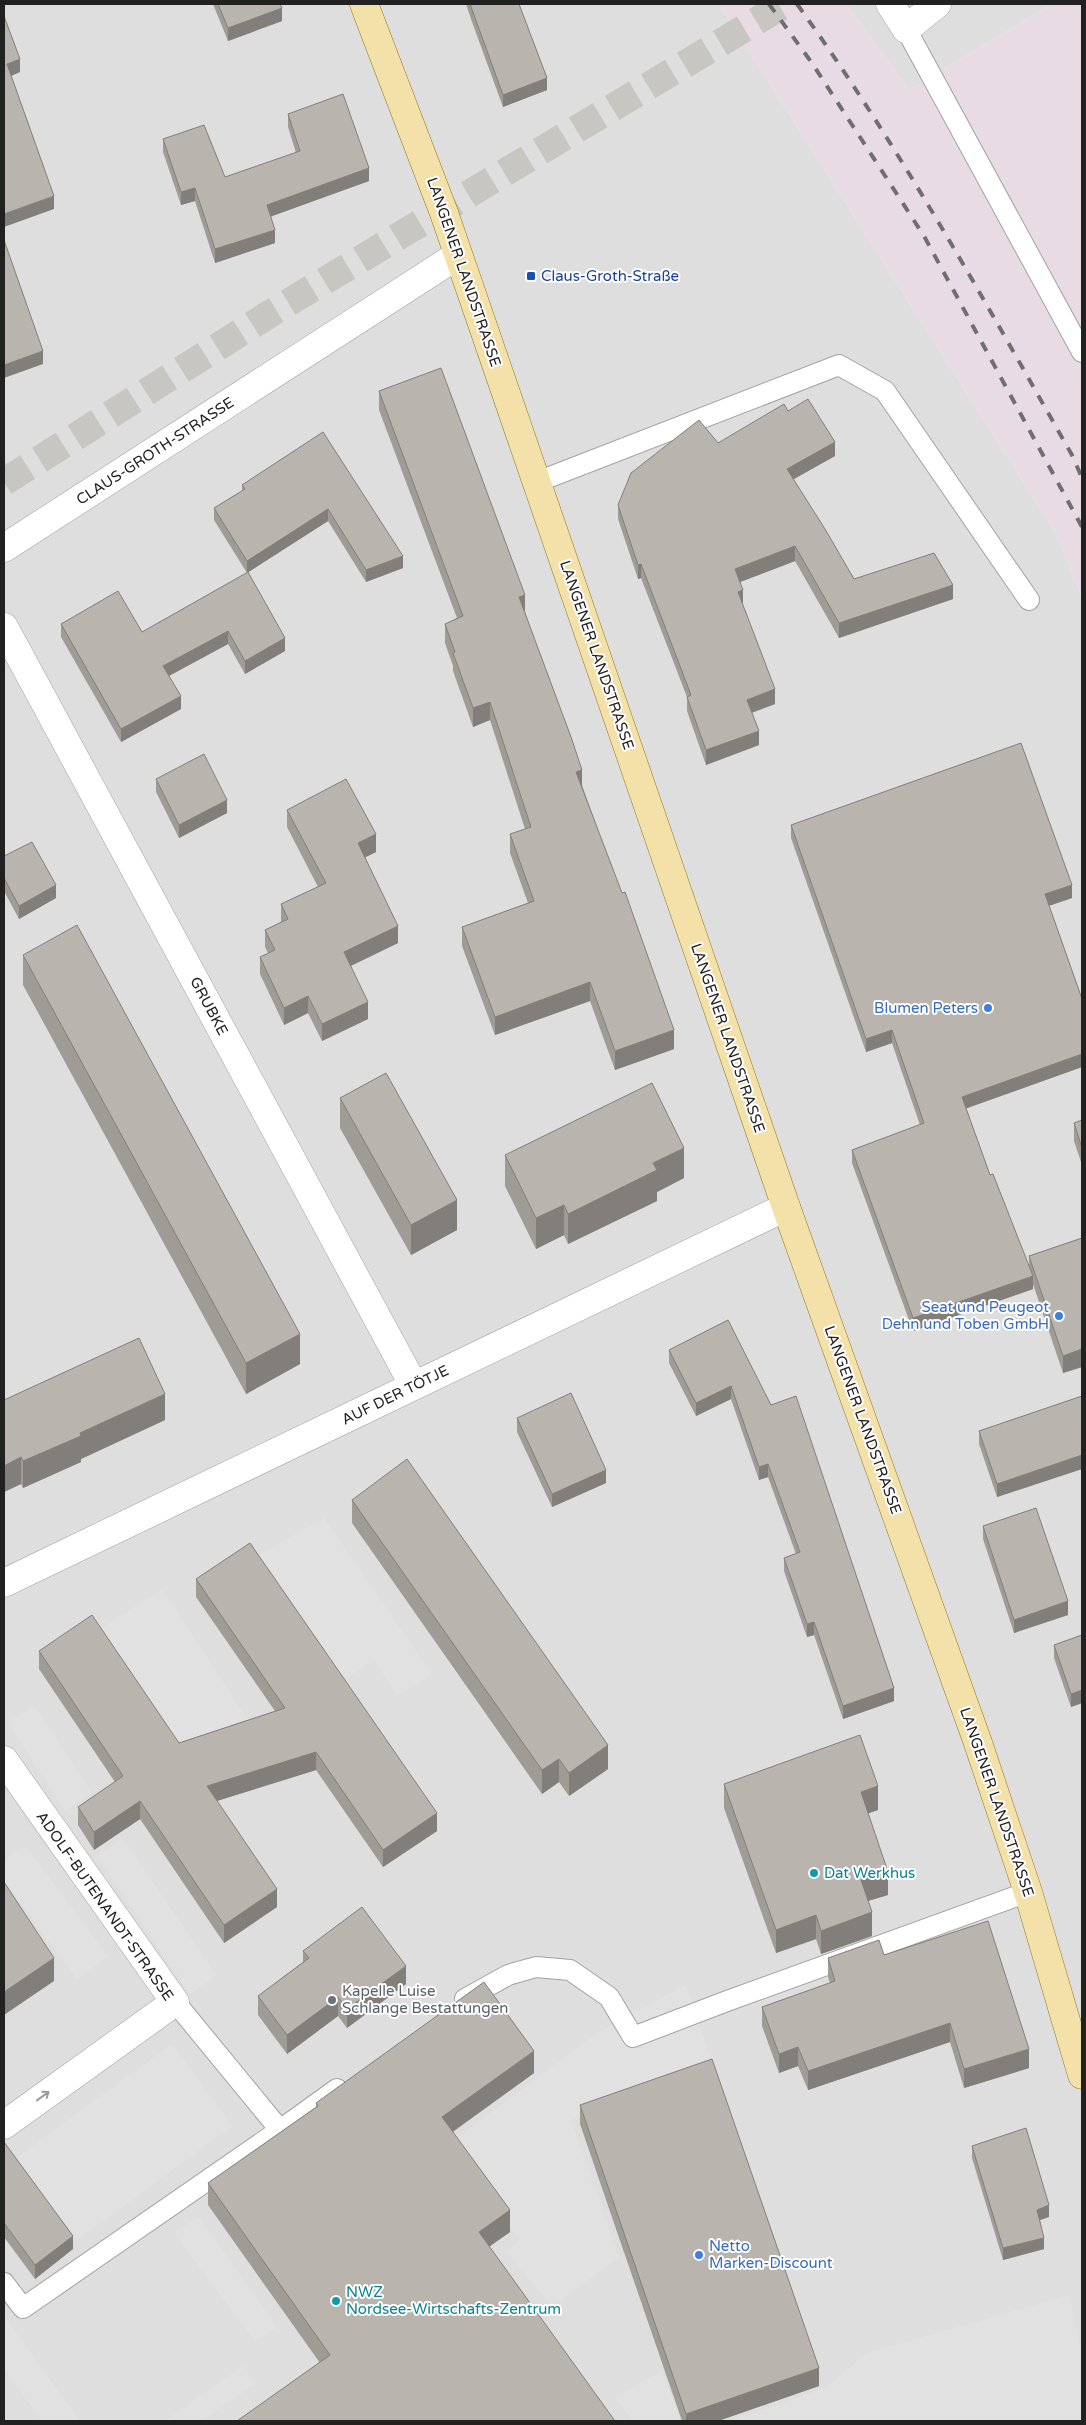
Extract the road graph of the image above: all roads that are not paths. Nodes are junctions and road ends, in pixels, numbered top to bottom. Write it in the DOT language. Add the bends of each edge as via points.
graph roads {
  1 [pos="364,4"];
  2 [pos="890,4"];
  3 [pos="937,4"];
  4 [pos="906,29"];
  5 [pos="458,255"];
  6 [pos="1082,352"];
  7 [pos="537,482"];
  8 [pos="4,548"];
  9 [pos="1029,600"];
  10 [pos="4,627"];
  11 [pos="786,1207"];
  12 [pos="414,1386"];
  13 [pos="4,1583"];
  14 [pos="4,1760"];
  15 [pos="1028,1892"];
  16 [pos="175,2002"];
  17 [pos="446,2012"];
  18 [pos="1082,2075"];
  19 [pos="351,2080"];
  20 [pos="4,2125"];
  21 [pos="280,2130"];
  22 [pos="4,2282"];
  1 -- 5 [label="main road, LANGENER LANDSTRASSE"];
  2 -- 4 [label="street"];
  3 -- 4 [label="street"];
  4 -- 6 [label="lane"];
  5 -- 7 [label="main road, LANGENER LANDSTRASSE"];
  5 -- 8 [label="street, CLAUS-GROTH-STRASSE"];
  7 -- 9 [label="lane" via="839,365 884,391"];
  7 -- 11 [label="main road, LANGENER LANDSTRASSE"];
  10 -- 12 [label="street, GRUBKE"];
  11 -- 12 [label="street, AUF DER TÖTJE"];
  11 -- 15 [label="main road, LANGENER LANDSTRASSE" via="978,1742"];
  12 -- 13 [label="street, AUF DER TÖTJE"];
  14 -- 16 [label="street, ADOLF-BUTENANDT-STRASSE"];
  15 -- 17 [label="lane" via="633,2037 609,1997 570,1970 536,1966 508,1975"];
  15 -- 18 [label="main road, LANGENER LANDSTRASSE"];
  20 -- 16 [label="street, ADOLF-BUTENANDT-STRASSE, one-way"];
  16 -- 21 [label="lane"];
  19 -- 21 [label="lane"];
  21 -- 22 [label="lane" via="23,2308"];
}
